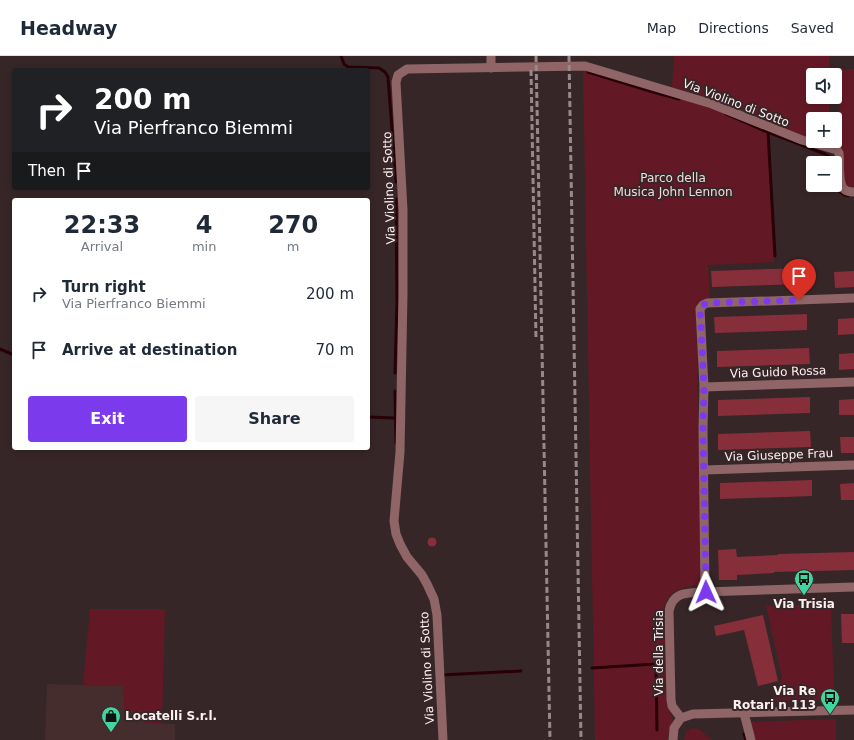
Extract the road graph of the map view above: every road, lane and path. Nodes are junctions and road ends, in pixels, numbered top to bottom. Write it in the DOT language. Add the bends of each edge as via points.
graph roads {
  1 [pos="491,56"];
  2 [pos="492,68"];
  3 [pos="854,192"];
  4 [pos="854,298"];
  5 [pos="854,382"];
  6 [pos="704,387"];
  7 [pos="854,465"];
  8 [pos="704,470"];
  9 [pos="854,587"];
  10 [pos="706,592"];
  11 [pos="854,710"];
  12 [pos="744,713"];
  13 [pos="681,718"];
  14 [pos="443,740"];
  15 [pos="673,740"];
  16 [pos="751,740"];
  1 -- 2 [label="street"];
  2 -- 3 [label="street, Via Violino di Sotto" via="585,66 712,104 802,140 834,149 839,153 842,187 846,191"];
  2 -- 14 [label="street, Via Violino di Sotto" via="407,69 398,75 396,82 403,210 403,294 400,452 394,521 400,544 427,584 438,615"];
  4 -- 6 [label="street" via="703,305 700,309"];
  5 -- 6 [label="street, Via Guido Rossa"];
  6 -- 8 [label="street"];
  7 -- 8 [label="street, Via Giuseppe Frau"];
  8 -- 10 [label="street"];
  9 -- 10 [label="street, Via della Trisia"];
  10 -- 13 [label="street, Via della Trisia" via="679,595 670,605 671,700 672,706"];
  11 -- 12 [label="street"];
  12 -- 13 [label="street" via="693,714"];
  12 -- 16 [label="street"];
  13 -- 15 [label="street" via="674,728"];
}
